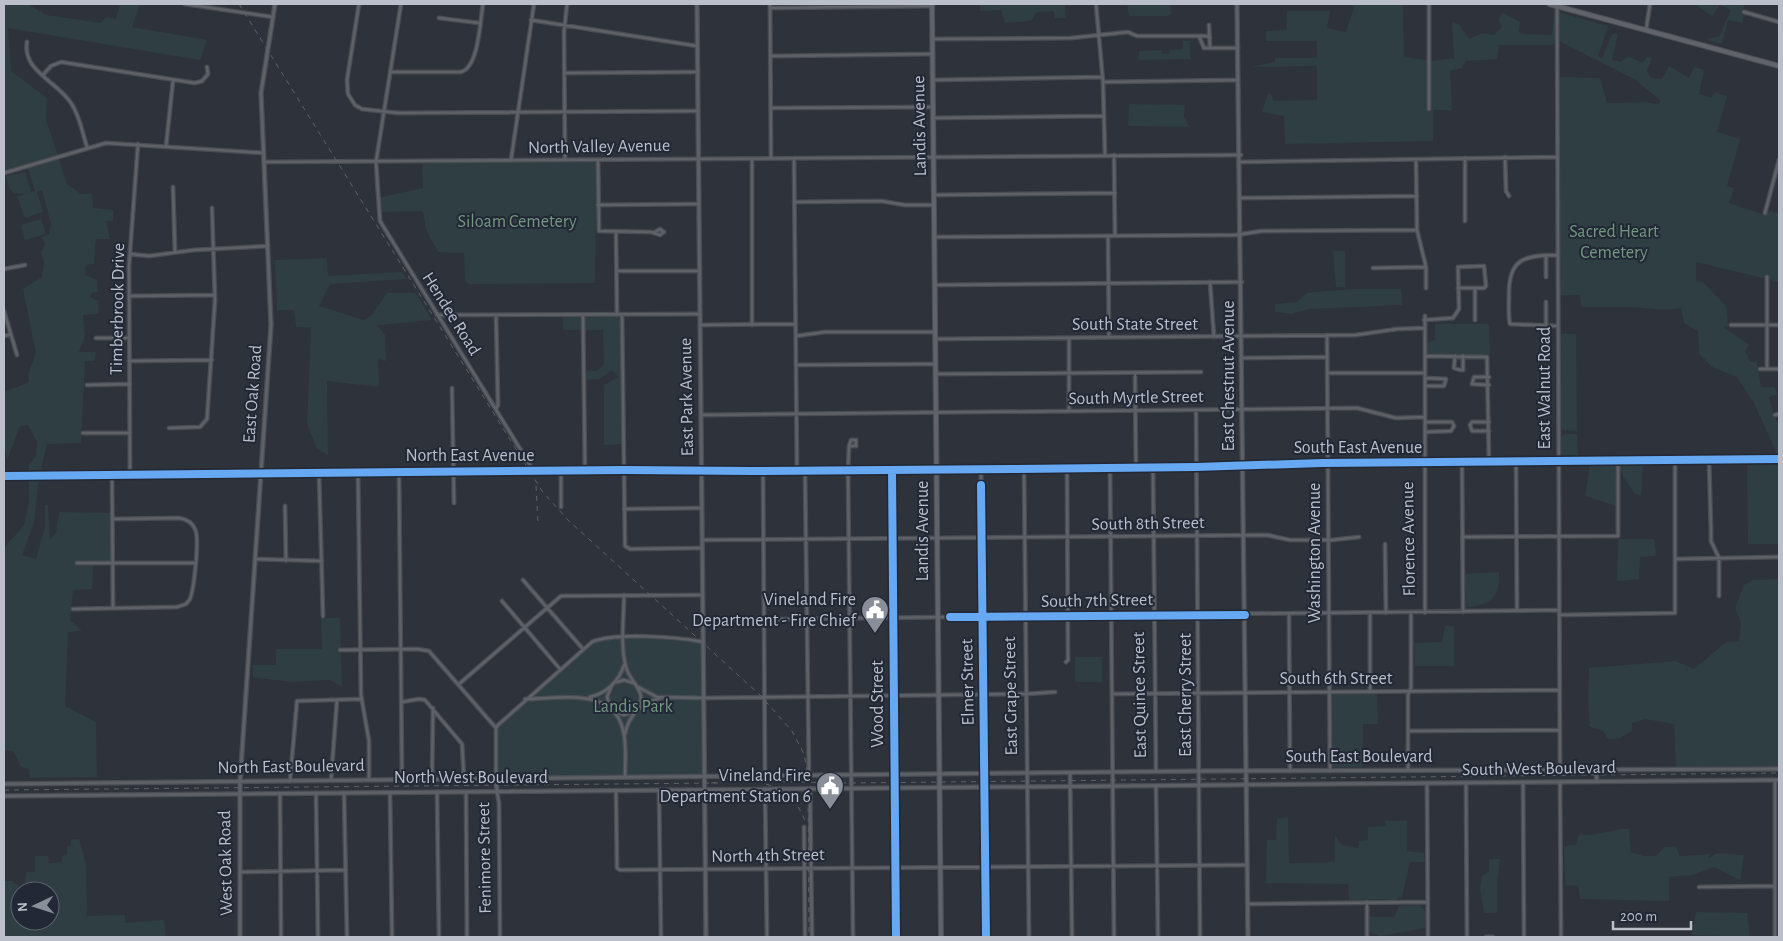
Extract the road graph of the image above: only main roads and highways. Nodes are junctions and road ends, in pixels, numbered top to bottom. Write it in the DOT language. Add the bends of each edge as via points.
graph roads {
  1 [pos="697,4"];
  2 [pos="1549,4"];
  3 [pos="932,5"];
  4 [pos="1779,66"];
  5 [pos="1779,769"];
  6 [pos="1596,770"];
  7 [pos="939,774"];
  8 [pos="704,776"];
  9 [pos="496,778"];
  10 [pos="1777,780"];
  11 [pos="1596,782"];
  12 [pos="4,784"];
  13 [pos="939,789"];
  14 [pos="704,791"];
  15 [pos="497,792"];
  16 [pos="4,796"];
  17 [pos="706,937"];
  18 [pos="941,937"];
  1 -- 8 [label="main road, East Park Avenue"];
  2 -- 4 [label="main road"];
  3 -- 7 [label="main road, Landis Avenue"];
  5 -- 6 [label="main road, South East Boulevard"];
  6 -- 7 [label="main road, South East Boulevard"];
  6 -- 11 [label="main road"];
  7 -- 8 [label="main road, North East Boulevard"];
  7 -- 13 [label="main road, Landis Avenue"];
  8 -- 9 [label="main road, North East Boulevard"];
  8 -- 14 [label="main road, East Park Avenue"];
  9 -- 12 [label="main road, North East Boulevard"];
  9 -- 15 [label="main road, Fenimore Street"];
  10 -- 11 [label="main road, South West Boulevard"];
  11 -- 13 [label="main road, South West Boulevard"];
  13 -- 14 [label="main road, North West Boulevard"];
  13 -- 18 [label="main road, Landis Avenue"];
  14 -- 15 [label="main road, North West Boulevard"];
  14 -- 17 [label="main road, East Park Avenue"];
  15 -- 16 [label="main road, North West Boulevard"];
}
